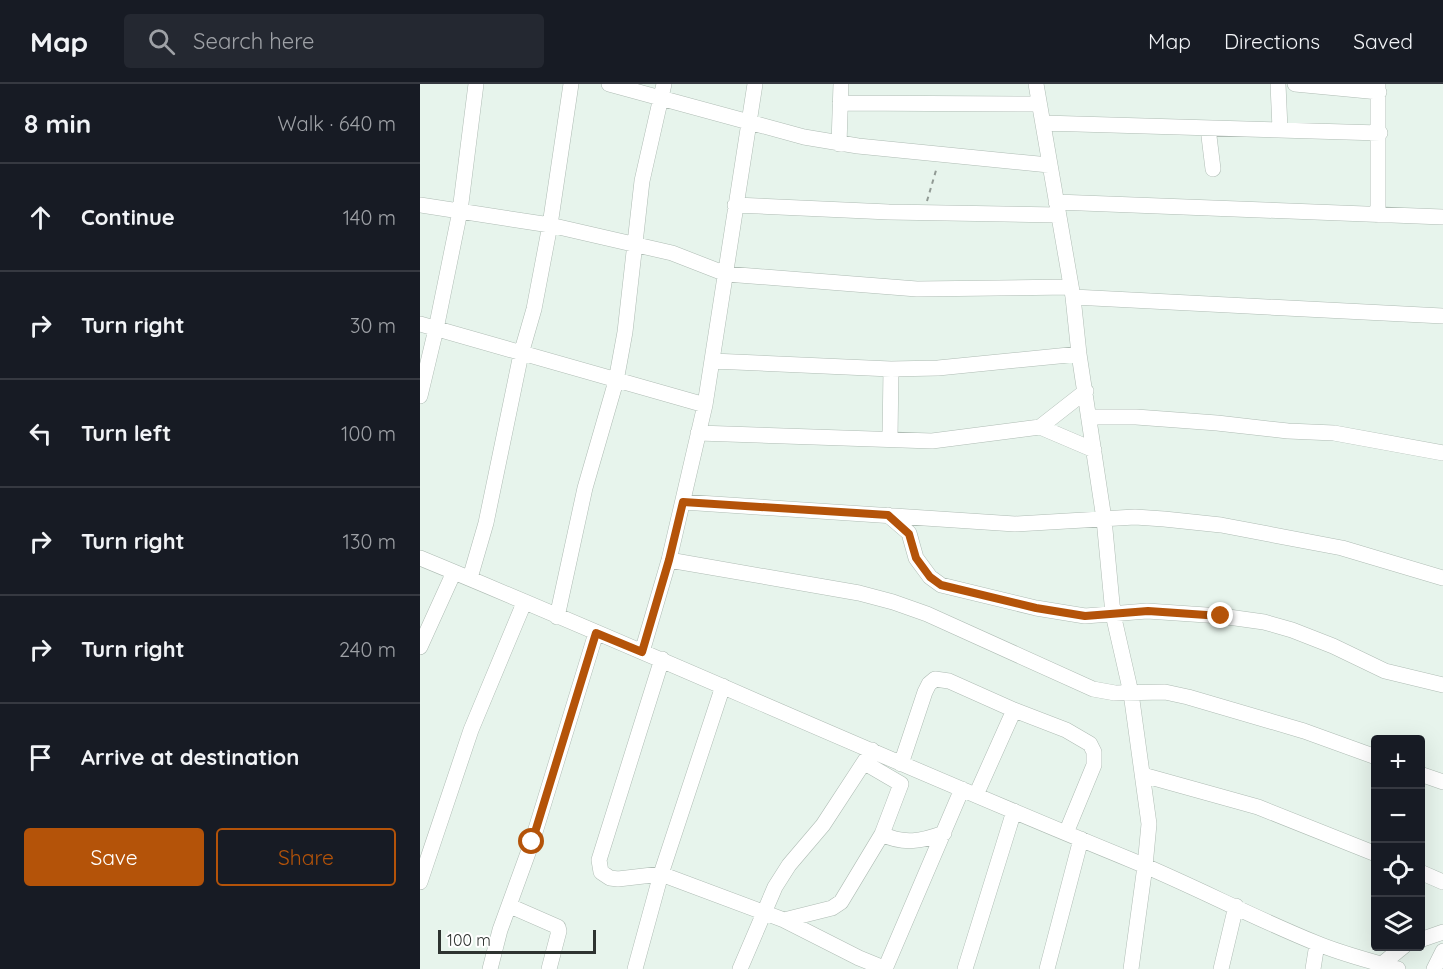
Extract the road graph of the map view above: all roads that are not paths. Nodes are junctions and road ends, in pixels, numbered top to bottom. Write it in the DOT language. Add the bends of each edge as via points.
graph roads {
  1 [pos="476,84"];
  2 [pos="571,84"];
  3 [pos="609,84"];
  4 [pos="755,84"];
  5 [pos="841,84"];
  6 [pos="1036,84"];
  7 [pos="1278,84"];
  8 [pos="1295,84"];
  9 [pos="1378,88"];
  10 [pos="662,91"];
  11 [pos="840,103"];
  12 [pos="1040,104"];
  13 [pos="748,123"];
  14 [pos="1043,123"];
  15 [pos="1208,128"];
  16 [pos="1280,129"];
  17 [pos="1380,133"];
  18 [pos="839,144"];
  19 [pos="1049,165"];
  20 [pos="1213,169"];
  21 [pos="420,205"];
  22 [pos="735,205"];
  23 [pos="1057,209"];
  24 [pos="460,211"];
  25 [pos="1378,215"];
  26 [pos="1443,217"];
  27 [pos="550,225"];
  28 [pos="633,244"];
  29 [pos="726,274"];
  30 [pos="1072,292"];
  31 [pos="1443,316"];
  32 [pos="420,324"];
  33 [pos="436,329"];
  34 [pos="521,354"];
  35 [pos="1079,354"];
  36 [pos="712,360"];
  37 [pos="891,369"];
  38 [pos="616,381"];
  39 [pos="1086,391"];
  40 [pos="420,396"];
  41 [pos="705,405"];
  42 [pos="1090,417"];
  43 [pos="1040,427"];
  44 [pos="698,433"];
  45 [pos="891,438"];
  46 [pos="1094,450"];
  47 [pos="1443,453"];
  48 [pos="683,502"];
  49 [pos="888,515"];
  50 [pos="1104,519"];
  51 [pos="420,558"];
  52 [pos="669,560"];
  53 [pos="454,572"];
  54 [pos="470,578"];
  55 [pos="1443,578"];
  56 [pos="525,603"];
  57 [pos="1113,614"];
  58 [pos="557,617"];
  59 [pos="596,633"];
  60 [pos="420,647"];
  61 [pos="642,652"];
  62 [pos="662,659"];
  63 [pos="1443,685"];
  64 [pos="723,686"];
  65 [pos="1131,693"];
  66 [pos="1014,710"];
  67 [pos="1371,755"];
  68 [pos="868,757"];
  69 [pos="901,764"];
  70 [pos="1143,775"];
  71 [pos="1425,776"];
  72 [pos="1443,782"];
  73 [pos="969,792"];
  74 [pos="1014,812"];
  75 [pos="944,833"];
  76 [pos="1066,833"];
  77 [pos="882,834"];
  78 [pos="1080,840"];
  79 [pos="1371,852"];
  80 [pos="1145,866"];
  81 [pos="661,874"];
  82 [pos="1425,874"];
  83 [pos="420,882"];
  84 [pos="1443,882"];
  85 [pos="510,906"];
  86 [pos="1236,906"];
  87 [pos="764,912"];
  88 [pos="784,920"];
  89 [pos="1443,932"];
  90 [pos="1425,938"];
  91 [pos="1317,944"];
  92 [pos="1399,951"];
  93 [pos="1443,951"];
  94 [pos="1382,967"];
  95 [pos="489,969"];
  96 [pos="549,969"];
  97 [pos="635,969"];
  98 [pos="740,969"];
  99 [pos="886,969"];
  100 [pos="965,969"];
  101 [pos="1047,969"];
  102 [pos="1131,969"];
  103 [pos="1221,969"];
  104 [pos="1313,969"];
  105 [pos="1398,969"];
  106 [pos="1434,969"];
  1 -- 24 [label="street"];
  2 -- 27 [label="street"];
  3 -- 10 [label="street"];
  4 -- 13 [label="street"];
  5 -- 11 [label="street"];
  6 -- 12 [label="street"];
  7 -- 16 [label="street"];
  8 -- 9 [label="street"];
  9 -- 17 [label="street"];
  10 -- 13 [label="street"];
  10 -- 28 [label="street"];
  11 -- 12 [label="street"];
  11 -- 18 [label="street"];
  12 -- 14 [label="street"];
  13 -- 18 [label="street"];
  13 -- 22 [label="street"];
  14 -- 15 [label="street"];
  14 -- 19 [label="street"];
  15 -- 16 [label="street"];
  15 -- 20 [label="street"];
  16 -- 17 [label="street"];
  17 -- 25 [label="street"];
  18 -- 19 [label="street"];
  19 -- 23 [label="street"];
  21 -- 24 [label="street"];
  22 -- 23 [label="street" via="924,213"];
  22 -- 29 [label="street"];
  23 -- 25 [label="street"];
  23 -- 30 [label="street"];
  24 -- 27 [label="street"];
  24 -- 33 [label="street"];
  25 -- 26 [label="street"];
  27 -- 28 [label="street"];
  27 -- 34 [label="street"];
  28 -- 29 [label="street" via="672,253"];
  28 -- 38 [label="street"];
  29 -- 30 [label="street" via="917,289"];
  29 -- 36 [label="street"];
  30 -- 31 [label="street"];
  30 -- 35 [label="street"];
  32 -- 33 [label="street"];
  33 -- 34 [label="street"];
  33 -- 40 [label="street"];
  34 -- 38 [label="street"];
  34 -- 54 [label="street" via="486,523"];
  35 -- 37 [label="street"];
  35 -- 39 [label="street"];
  36 -- 37 [label="street"];
  36 -- 41 [label="street"];
  37 -- 45 [label="street"];
  38 -- 41 [label="street"];
  38 -- 58 [label="street" via="585,488"];
  39 -- 42 [label="street"];
  39 -- 43 [label="street"];
  41 -- 44 [label="street"];
  42 -- 46 [label="street"];
  42 -- 47 [label="street" via="1136,417 1343,434"];
  43 -- 45 [label="street" via="932,441"];
  43 -- 46 [label="street"];
  44 -- 45 [label="street"];
  44 -- 48 [label="street"];
  46 -- 50 [label="street"];
  48 -- 49 [label="street"];
  48 -- 52 [label="street"];
  49 -- 50 [label="street" via="1015,524"];
  49 -- 57 [label="street" via="909,534 916,558 941,585 1045,610 1085,616"];
  50 -- 55 [label="street" via="1164,519 1221,525 1342,548"];
  50 -- 57 [label="street"];
  51 -- 53 [label="street"];
  52 -- 61 [label="street"];
  52 -- 65 [label="street" via="893,602 1093,689"];
  53 -- 54 [label="street"];
  53 -- 60 [label="street"];
  54 -- 56 [label="street"];
  56 -- 58 [label="street"];
  56 -- 83 [label="street" via="471,730"];
  57 -- 63 [label="street" via="1148,611 1264,622 1334,646 1385,671"];
  57 -- 65 [label="street"];
  58 -- 59 [label="street"];
  59 -- 61 [label="street"];
  59 -- 85 [label="street"];
  61 -- 62 [label="street"];
  62 -- 64 [label="street"];
  62 -- 81 [label="street" via="599,860 601,872 610,878"];
  64 -- 68 [label="street"];
  64 -- 81 [label="street"];
  65 -- 67 [label="street" via="1165,692 1188,697"];
  65 -- 70 [label="street"];
  66 -- 69 [label="street" via="949,681 935,679 925,692"];
  66 -- 73 [label="street"];
  66 -- 76 [label="street" via="1066,730 1093,748 1092,772"];
  68 -- 69 [label="street"];
  68 -- 77 [label="street" via="901,784"];
  68 -- 87 [label="street" via="823,825 774,887"];
  69 -- 73 [label="street"];
  70 -- 79 [label="street" via="1258,807"];
  70 -- 80 [label="street" via="1149,824"];
  71 -- 72 [label="street"];
  73 -- 74 [label="street"];
  73 -- 75 [label="street"];
  74 -- 76 [label="street"];
  74 -- 100 [label="street"];
  75 -- 77 [label="street" via="904,842"];
  75 -- 99 [label="street"];
  76 -- 78 [label="street"];
  77 -- 88 [label="street" via="841,902 832,908"];
  78 -- 80 [label="street"];
  78 -- 101 [label="street"];
  80 -- 86 [label="street"];
  80 -- 102 [label="street"];
  81 -- 87 [label="street"];
  81 -- 97 [label="street"];
  82 -- 84 [label="street"];
  85 -- 95 [label="street"];
  85 -- 96 [label="street" via="558,927"];
  86 -- 91 [label="street"];
  86 -- 103 [label="street"];
  87 -- 88 [label="street"];
  87 -- 98 [label="street"];
  88 -- 99 [label="street"];
  89 -- 90 [label="street"];
  91 -- 94 [label="street"];
  91 -- 104 [label="street"];
  92 -- 94 [label="street"];
  93 -- 106 [label="street"];
  94 -- 105 [label="street"];
}
